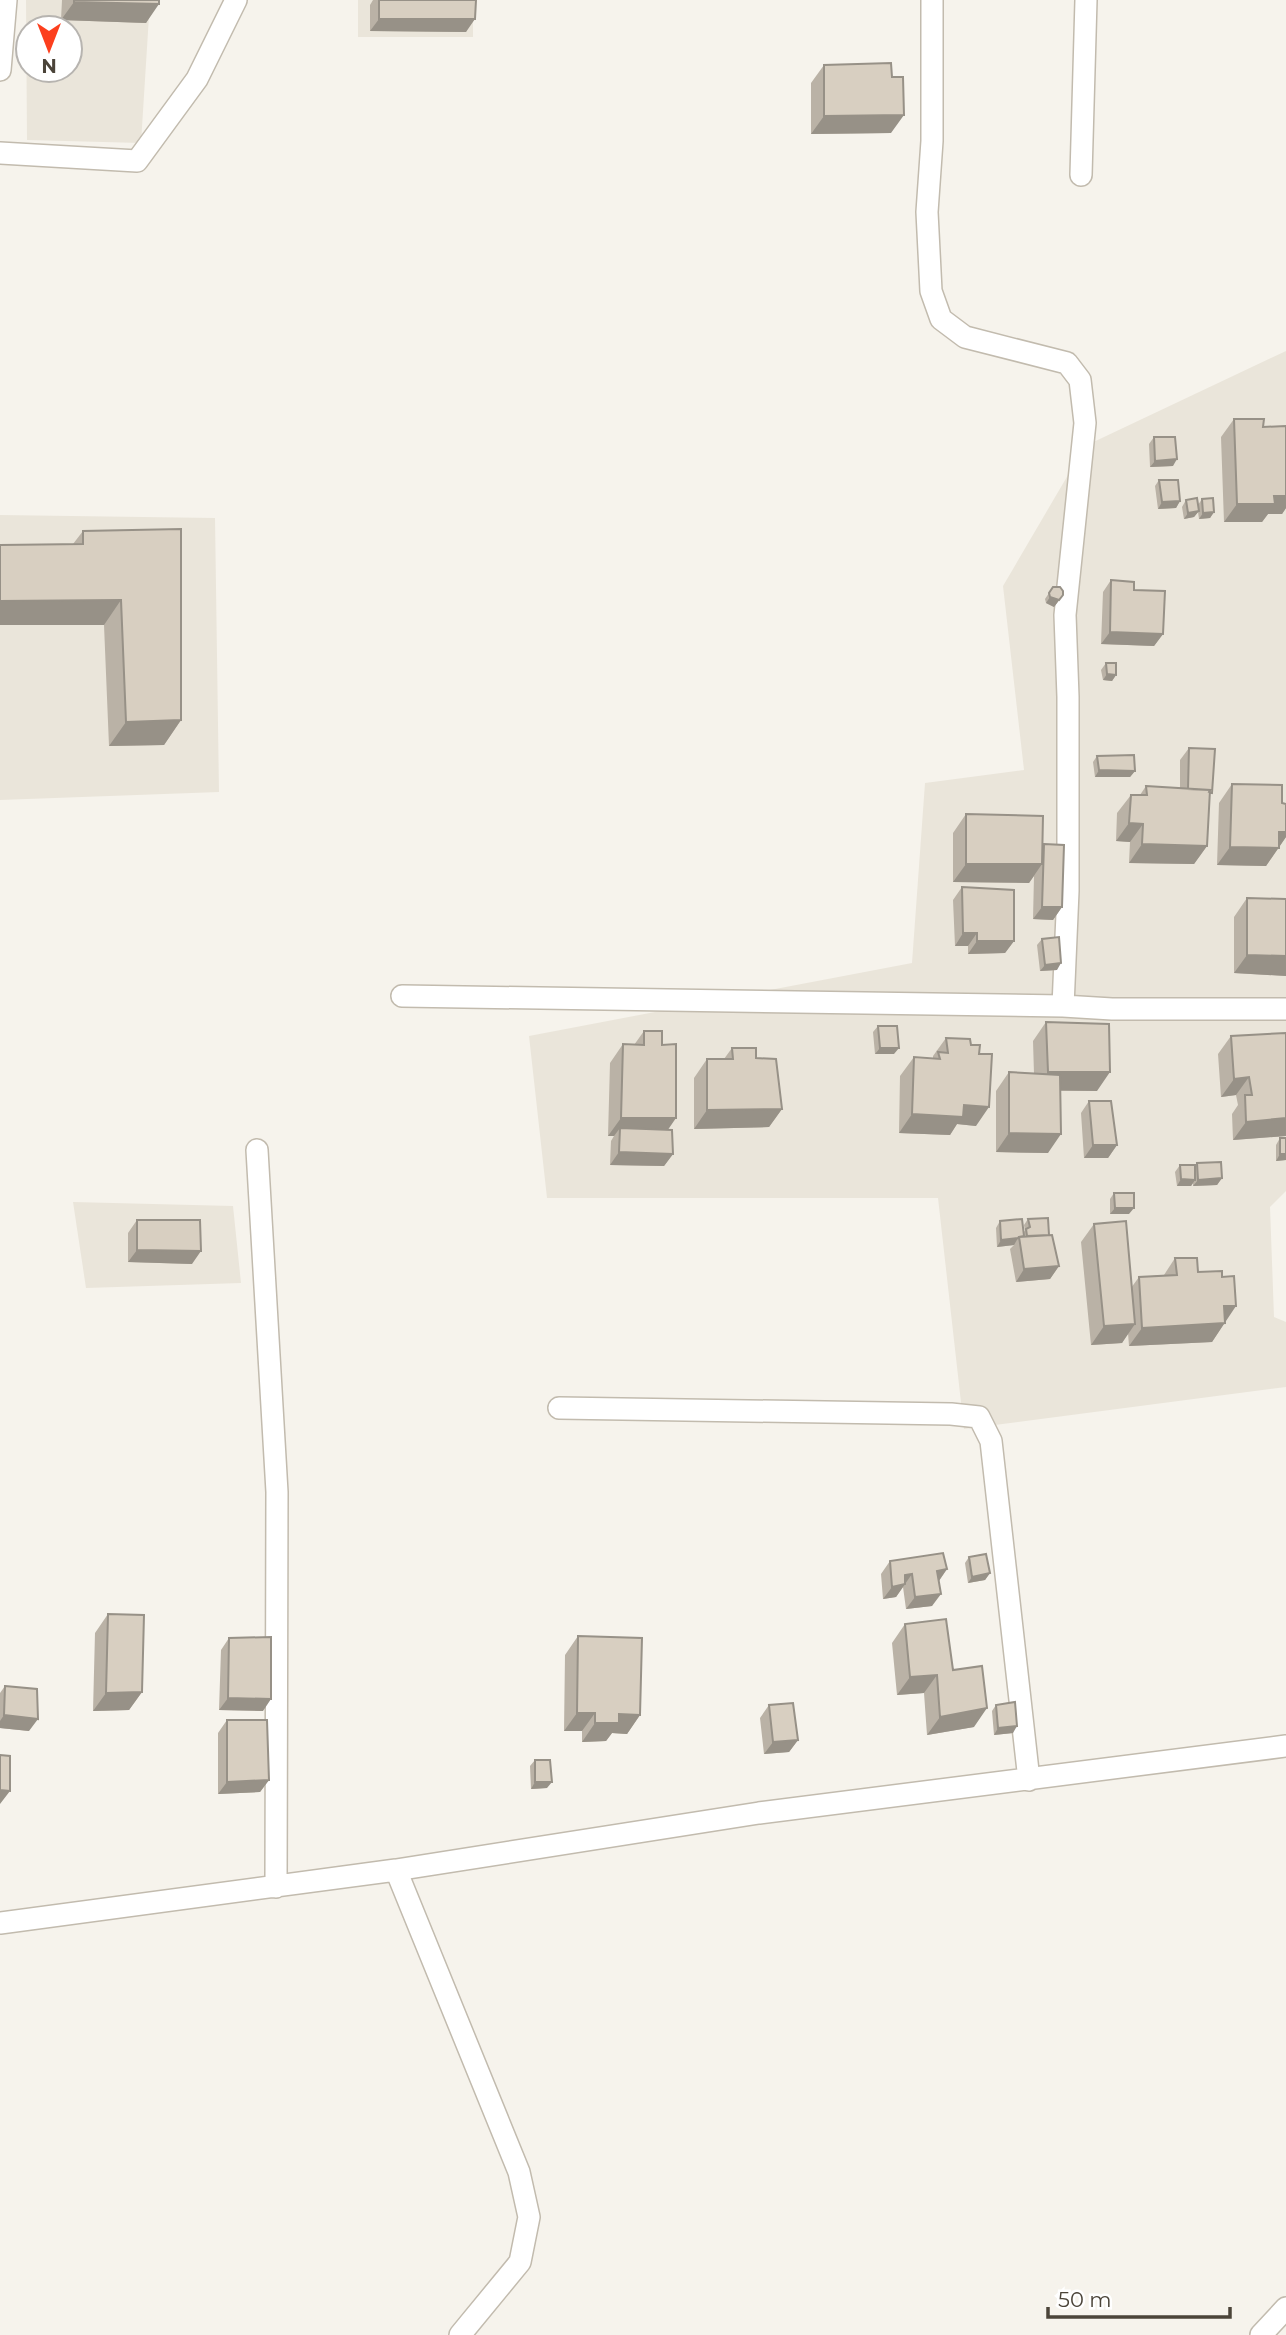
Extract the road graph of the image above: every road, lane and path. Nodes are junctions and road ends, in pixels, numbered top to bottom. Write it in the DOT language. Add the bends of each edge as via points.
graph roads {
  1 [pos="6,0"];
  2 [pos="236,0"];
  3 [pos="932,0"];
  4 [pos="1086,0"];
  5 [pos="0,70"];
  6 [pos="0,153"];
  7 [pos="1081,175"];
  8 [pos="402,996"];
  9 [pos="1063,1006"];
  10 [pos="1286,1009"];
  11 [pos="257,1150"];
  12 [pos="559,1408"];
  13 [pos="1286,1746"];
  14 [pos="1029,1780"];
  15 [pos="396,1870"];
  16 [pos="276,1887"];
  17 [pos="0,1923"];
  18 [pos="1286,2308"];
  19 [pos="460,2335"];
  20 [pos="1261,2335"];
  1 -- 5 [label="street"];
  2 -- 6 [label="street" via="197,79 137,162"];
  3 -- 9 [label="street" via="927,212 931,291 941,319 965,337 1067,363 1080,380 1085,423 1065,615 1068,891"];
  4 -- 7 [label="street"];
  8 -- 9 [label="street"];
  9 -- 10 [label="street"];
  11 -- 16 [label="street" via="278,1492"];
  12 -- 14 [label="street" via="979,1417 991,1441"];
  13 -- 14 [label="street"];
  14 -- 15 [label="street" via="759,1813"];
  15 -- 16 [label="street"];
  15 -- 19 [label="street" via="519,2172 529,2217 520,2262"];
  16 -- 17 [label="street"];
  18 -- 20 [label="street"];
}
